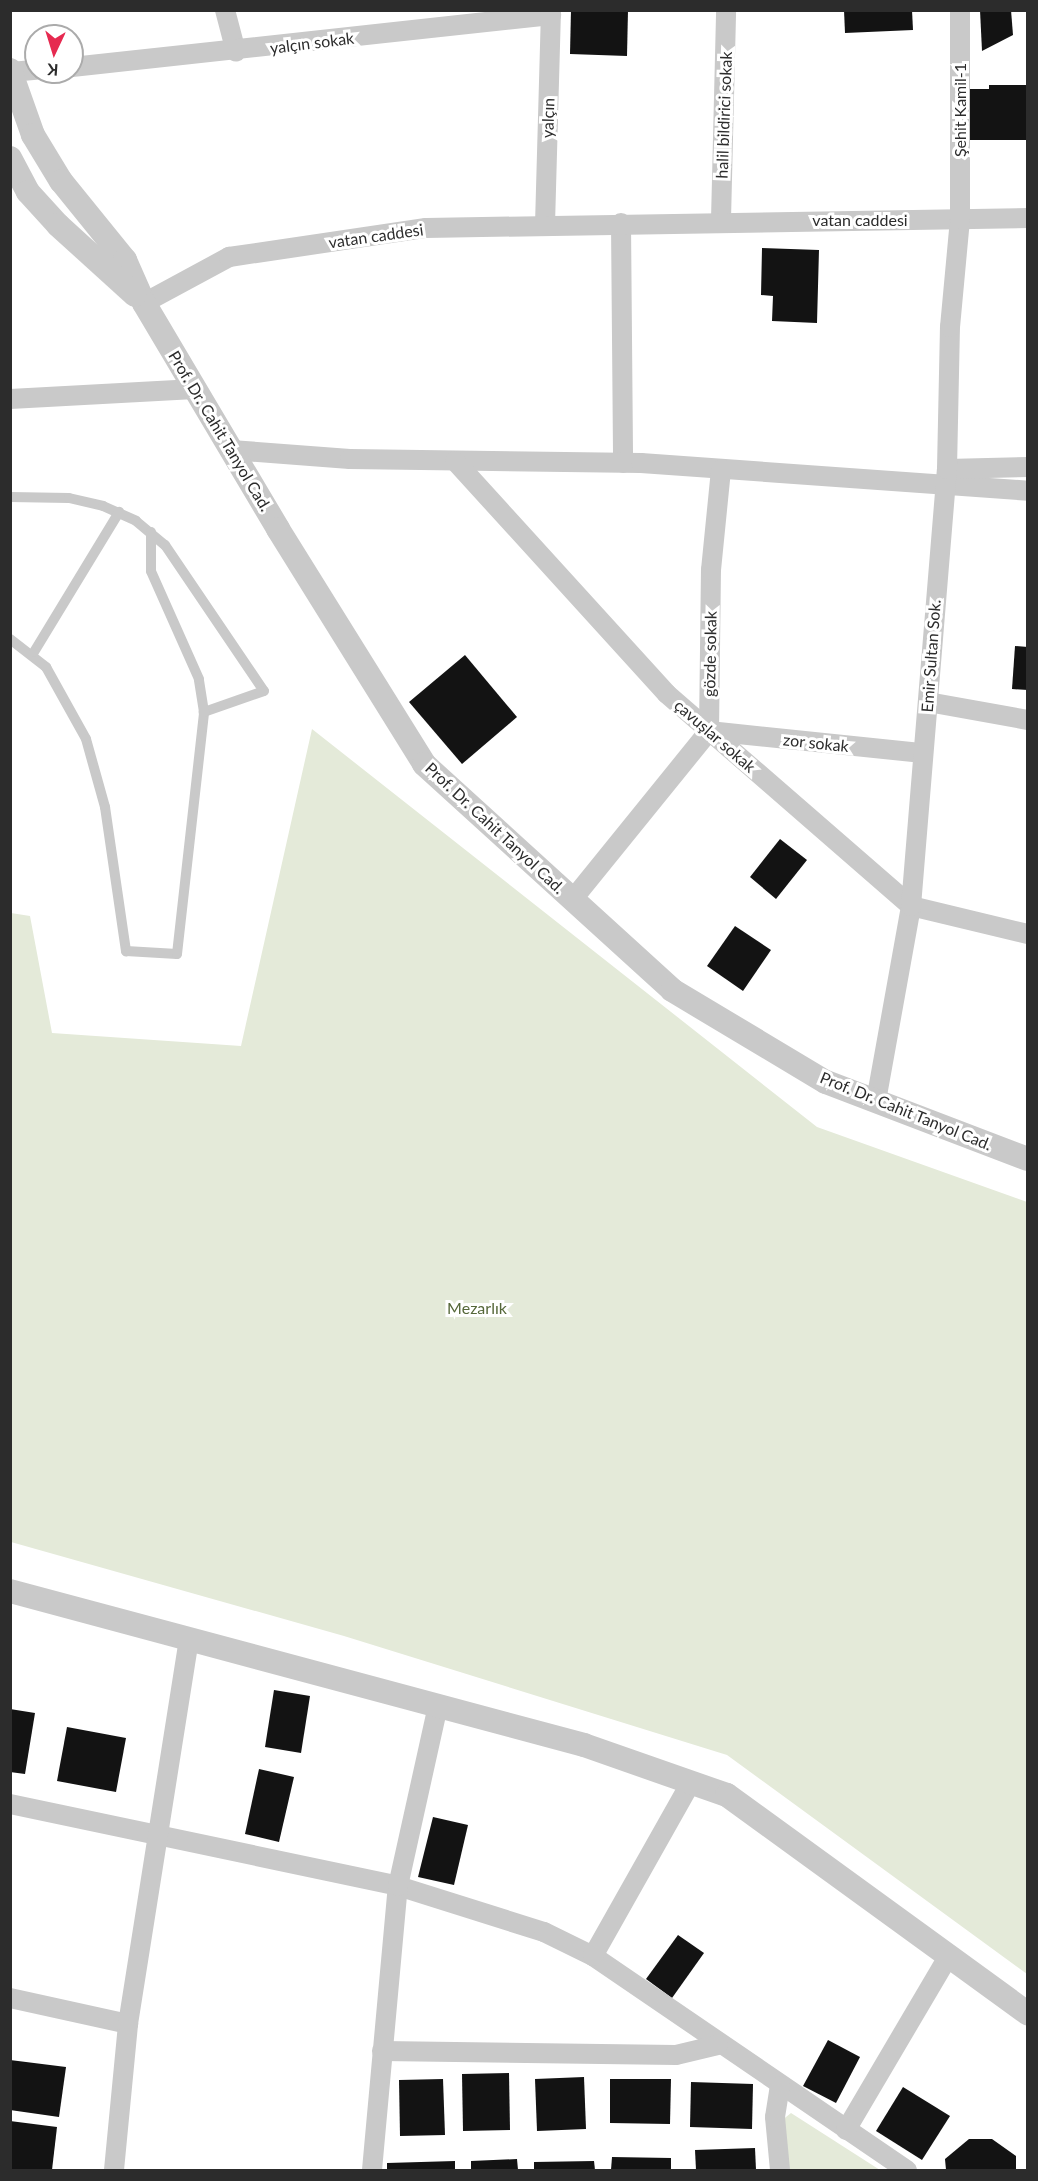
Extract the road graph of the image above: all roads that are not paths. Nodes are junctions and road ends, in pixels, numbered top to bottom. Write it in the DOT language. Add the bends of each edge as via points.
graph roads {
  1 [pos="225,10"];
  2 [pos="726,10"];
  3 [pos="960,10"];
  4 [pos="551,13"];
  5 [pos="236,52"];
  6 [pos="84,66"];
  7 [pos="11,71"];
  8 [pos="10,158"];
  9 [pos="959,214"];
  10 [pos="1028,218"];
  11 [pos="720,220"];
  12 [pos="621,223"];
  13 [pos="545,225"];
  14 [pos="144,303"];
  15 [pos="195,389"];
  16 [pos="10,399"];
  17 [pos="231,450"];
  18 [pos="455,461"];
  19 [pos="623,463"];
  20 [pos="1028,467"];
  21 [pos="721,469"];
  22 [pos="945,477"];
  23 [pos="1028,491"];
  24 [pos="10,497"];
  25 [pos="119,512"];
  26 [pos="151,532"];
  27 [pos="10,639"];
  28 [pos="34,652"];
  29 [pos="928,702"];
  30 [pos="204,712"];
  31 [pos="1028,720"];
  32 [pos="709,730"];
  33 [pos="923,753"];
  34 [pos="573,899"];
  35 [pos="910,906"];
  36 [pos="1028,934"];
  37 [pos="876,1101"];
  38 [pos="1028,1159"];
  39 [pos="10,1591"];
  40 [pos="189,1638"];
  41 [pos="438,1705"];
  42 [pos="691,1782"];
  43 [pos="10,1804"];
  44 [pos="156,1831"];
  45 [pos="398,1886"];
  46 [pos="593,1956"];
  47 [pos="948,1957"];
  48 [pos="10,1998"];
  49 [pos="1028,2014"];
  50 [pos="128,2024"];
  51 [pos="718,2045"];
  52 [pos="382,2051"];
  53 [pos="780,2086"];
  54 [pos="846,2130"];
  55 [pos="114,2170"];
  56 [pos="372,2170"];
  57 [pos="780,2170"];
  58 [pos="907,2170"];
  1 -- 5 [label="street"];
  2 -- 11 [label="street, halil bildirici sokak"];
  3 -- 9 [label="street, Şehit Kamil-1"];
  4 -- 5 [label="street, yalçın sokak"];
  4 -- 13 [label="street, yalçın"];
  5 -- 6 [label="street, yalçın sokak"];
  7 -- 14 [label="street" via="33,135 61,181 125,260"];
  8 -- 14 [label="street" via="28,192 58,225"];
  9 -- 10 [label="street, vatan caddesi"];
  9 -- 11 [label="street, vatan caddesi"];
  9 -- 22 [label="street, Emir Sultan Sok."];
  11 -- 12 [label="street, vatan caddesi"];
  12 -- 13 [label="street, vatan caddesi"];
  12 -- 19 [label="street"];
  13 -- 14 [label="street, vatan caddesi" via="426,228 229,257"];
  14 -- 15 [label="street, Prof. Dr. Cahit Tanyol Cad."];
  15 -- 16 [label="street"];
  15 -- 17 [label="street, Prof. Dr. Cahit Tanyol Cad."];
  17 -- 18 [label="street"];
  17 -- 34 [label="street, Prof. Dr. Cahit Tanyol Cad." via="424,764"];
  18 -- 19 [label="street"];
  18 -- 32 [label="street, çavuşlar sokak" via="667,694"];
  19 -- 21 [label="street"];
  20 -- 22 [label="street"];
  21 -- 22 [label="street"];
  21 -- 32 [label="street, gözde sokak" via="711,570"];
  22 -- 23 [label="street"];
  22 -- 29 [label="street, Emir Sultan Sok."];
  24 -- 25 [label="lane" via="69,498"];
  25 -- 26 [label="lane"];
  25 -- 28 [label="lane"];
  26 -- 30 [label="lane" via="152,571 199,679"];
  26 -- 30 [label="lane" via="264,691"];
  27 -- 28 [label="lane"];
  28 -- 30 [label="lane" via="69,700 86,739 105,807 126,951 177,954"];
  29 -- 31 [label="street"];
  29 -- 33 [label="street, Emir Sultan Sok."];
  32 -- 33 [label="street, zor sokak"];
  32 -- 34 [label="street"];
  32 -- 35 [label="street, çavuşlar sokak"];
  33 -- 35 [label="street, Emir Sultan Sok."];
  34 -- 37 [label="street, Prof. Dr. Cahit Tanyol Cad." via="672,990 826,1082"];
  35 -- 36 [label="street, çavuşlar sokak"];
  35 -- 37 [label="street, Emir Sultan Sok."];
  37 -- 38 [label="street, Prof. Dr. Cahit Tanyol Cad."];
  39 -- 40 [label="street"];
  40 -- 41 [label="street"];
  40 -- 44 [label="street"];
  41 -- 42 [label="street" via="584,1745"];
  41 -- 45 [label="street"];
  42 -- 46 [label="street"];
  42 -- 47 [label="street" via="727,1795"];
  43 -- 44 [label="street"];
  44 -- 45 [label="street"];
  44 -- 50 [label="street"];
  45 -- 46 [label="street" via="485,1911"];
  45 -- 52 [label="street"];
  46 -- 51 [label="street"];
  47 -- 49 [label="street"];
  47 -- 54 [label="street"];
  48 -- 50 [label="street"];
  50 -- 55 [label="street"];
  51 -- 52 [label="street" via="676,2055"];
  51 -- 53 [label="street"];
  52 -- 56 [label="street"];
  53 -- 54 [label="street"];
  53 -- 57 [label="street" via="775,2117"];
  54 -- 58 [label="street"];
}
